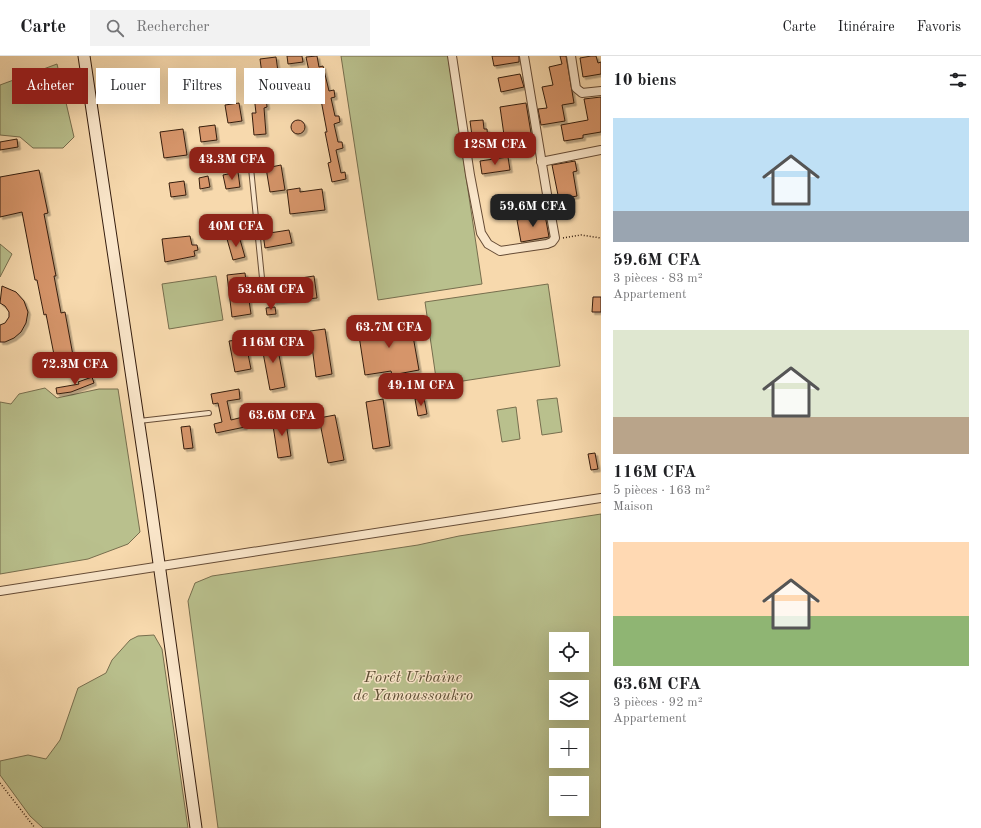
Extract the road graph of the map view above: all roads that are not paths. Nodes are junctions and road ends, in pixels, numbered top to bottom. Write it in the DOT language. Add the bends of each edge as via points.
graph roads {
  1 [pos="84,56"];
  2 [pos="452,56"];
  3 [pos="524,56"];
  4 [pos="571,56"];
  5 [pos="601,91"];
  6 [pos="601,150"];
  7 [pos="250,158"];
  8 [pos="541,162"];
  9 [pos="264,298"];
  10 [pos="209,413"];
  11 [pos="139,422"];
  12 [pos="601,498"];
  13 [pos="159,566"];
  14 [pos="0,591"];
  15 [pos="196,828"];
  1 -- 11 [label="street"];
  2 -- 8 [label="street" via="481,234 488,244 500,251 547,244 555,238"];
  3 -- 8 [label="street"];
  4 -- 5 [label="street" via="576,88 582,93"];
  6 -- 8 [label="street"];
  7 -- 9 [label="lane"];
  10 -- 11 [label="lane"];
  11 -- 13 [label="street"];
  12 -- 13 [label="street"];
  13 -- 14 [label="street"];
  13 -- 15 [label="street"];
}
